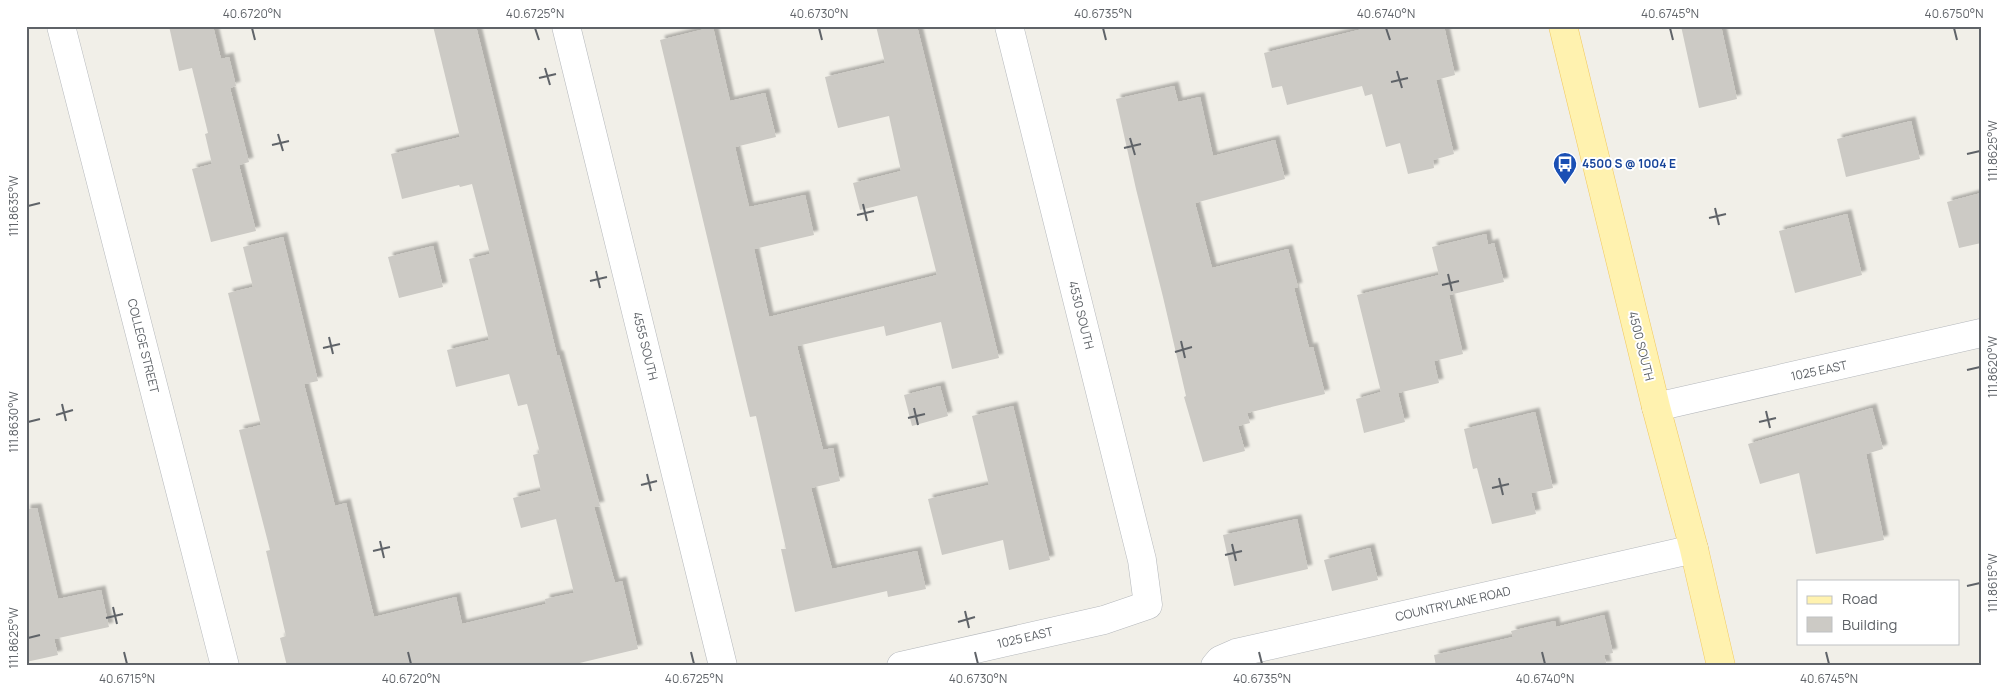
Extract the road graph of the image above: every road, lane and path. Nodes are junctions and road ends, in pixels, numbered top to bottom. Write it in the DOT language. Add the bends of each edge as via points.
graph roads {
  1 [pos="60,26"];
  2 [pos="566,26"];
  3 [pos="1009,26"];
  4 [pos="1563,26"];
  5 [pos="1981,334"];
  6 [pos="1656,407"];
  7 [pos="1694,549"];
  8 [pos="1148,606"];
  9 [pos="225,666"];
  10 [pos="723,666"];
  11 [pos="901,666"];
  12 [pos="1215,666"];
  13 [pos="1721,666"];
  1 -- 9 [label="street, COLLEGE STREET"];
  2 -- 10 [label="street, 4555 SOUTH"];
  3 -- 8 [label="street, 4530 SOUTH" via="1142,560"];
  4 -- 6 [label="main road, 4500 SOUTH"];
  5 -- 6 [label="street, 1025 EAST"];
  6 -- 7 [label="main road, 4500 SOUTH"];
  7 -- 12 [label="street, COUNTRYLANE ROAD" via="1236,652"];
  7 -- 13 [label="main road, 4500 SOUTH"];
  8 -- 11 [label="street, 1025 EAST" via="1104,620"];
}
